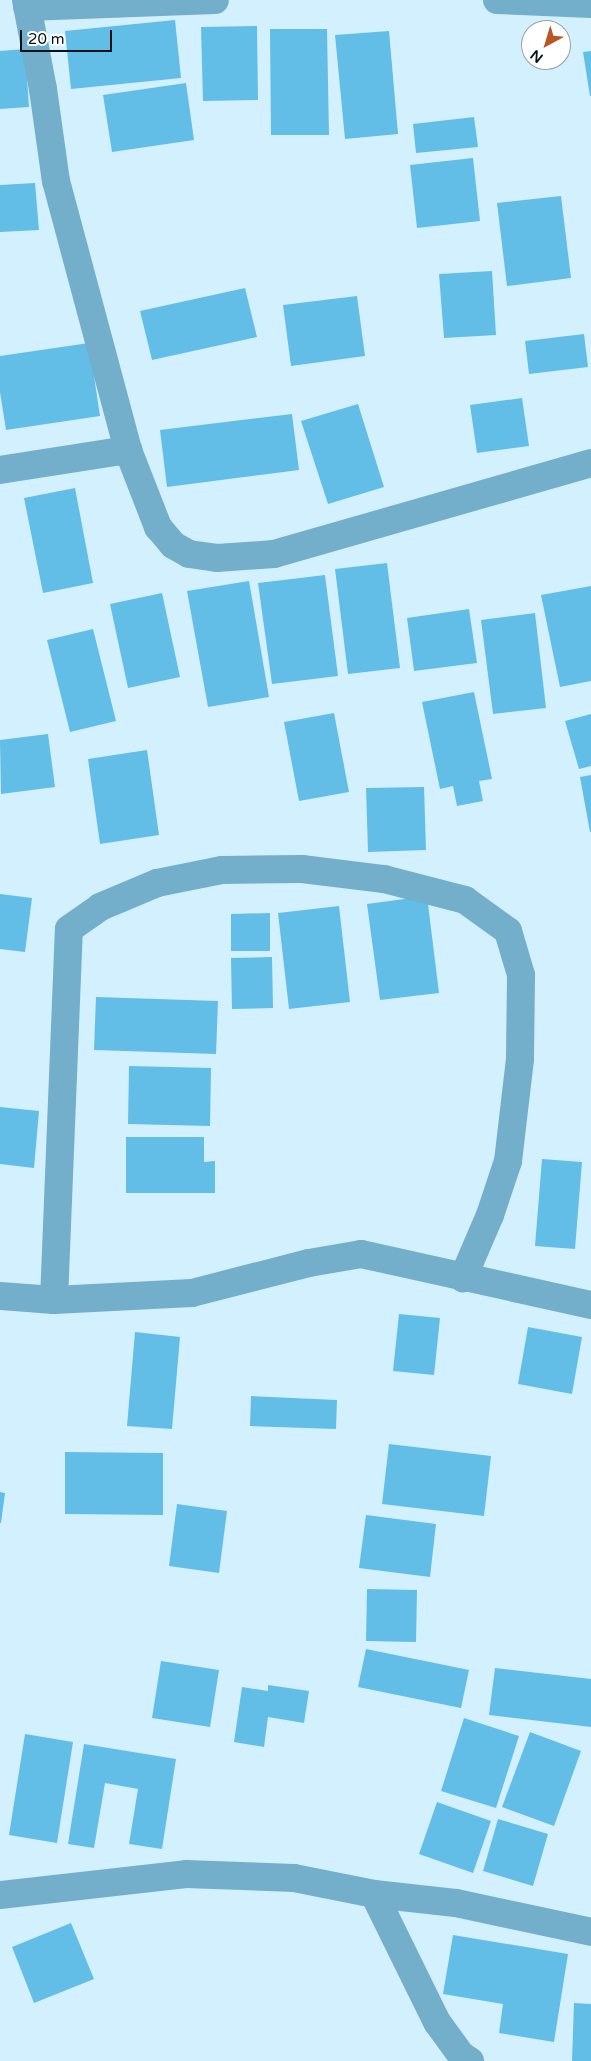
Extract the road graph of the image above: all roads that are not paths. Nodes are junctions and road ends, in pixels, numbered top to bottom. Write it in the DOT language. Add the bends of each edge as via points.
graph roads {
  1 [pos="215,0"];
  2 [pos="497,0"];
  3 [pos="27,3"];
  4 [pos="591,4"];
  5 [pos="128,450"];
  6 [pos="591,463"];
  7 [pos="0,470"];
  8 [pos="463,1278"];
  9 [pos="0,1296"];
  10 [pos="54,1300"];
  11 [pos="591,1305"];
  12 [pos="374,1894"];
  13 [pos="0,1895"];
  14 [pos="591,1932"];
  15 [pos="470,2061"];
  1 -- 3 [label="street"];
  2 -- 4 [label="street"];
  3 -- 5 [label="street" via="56,181"];
  5 -- 6 [label="street" via="163,533 172,545 189,554 217,558 274,554"];
  5 -- 7 [label="street"];
  8 -- 10 [label="street" via="361,1254 309,1263 192,1293"];
  8 -- 10 [label="street" via="490,1215 508,1161 520,1059 521,975 508,931 465,900 384,879 302,869 222,870 157,882 100,907 69,929"];
  8 -- 11 [label="street"];
  9 -- 10 [label="street"];
  12 -- 13 [label="street" via="294,1878 186,1874"];
  12 -- 14 [label="street" via="456,1903"];
  12 -- 15 [label="street" via="437,2022 461,2055"];
}
